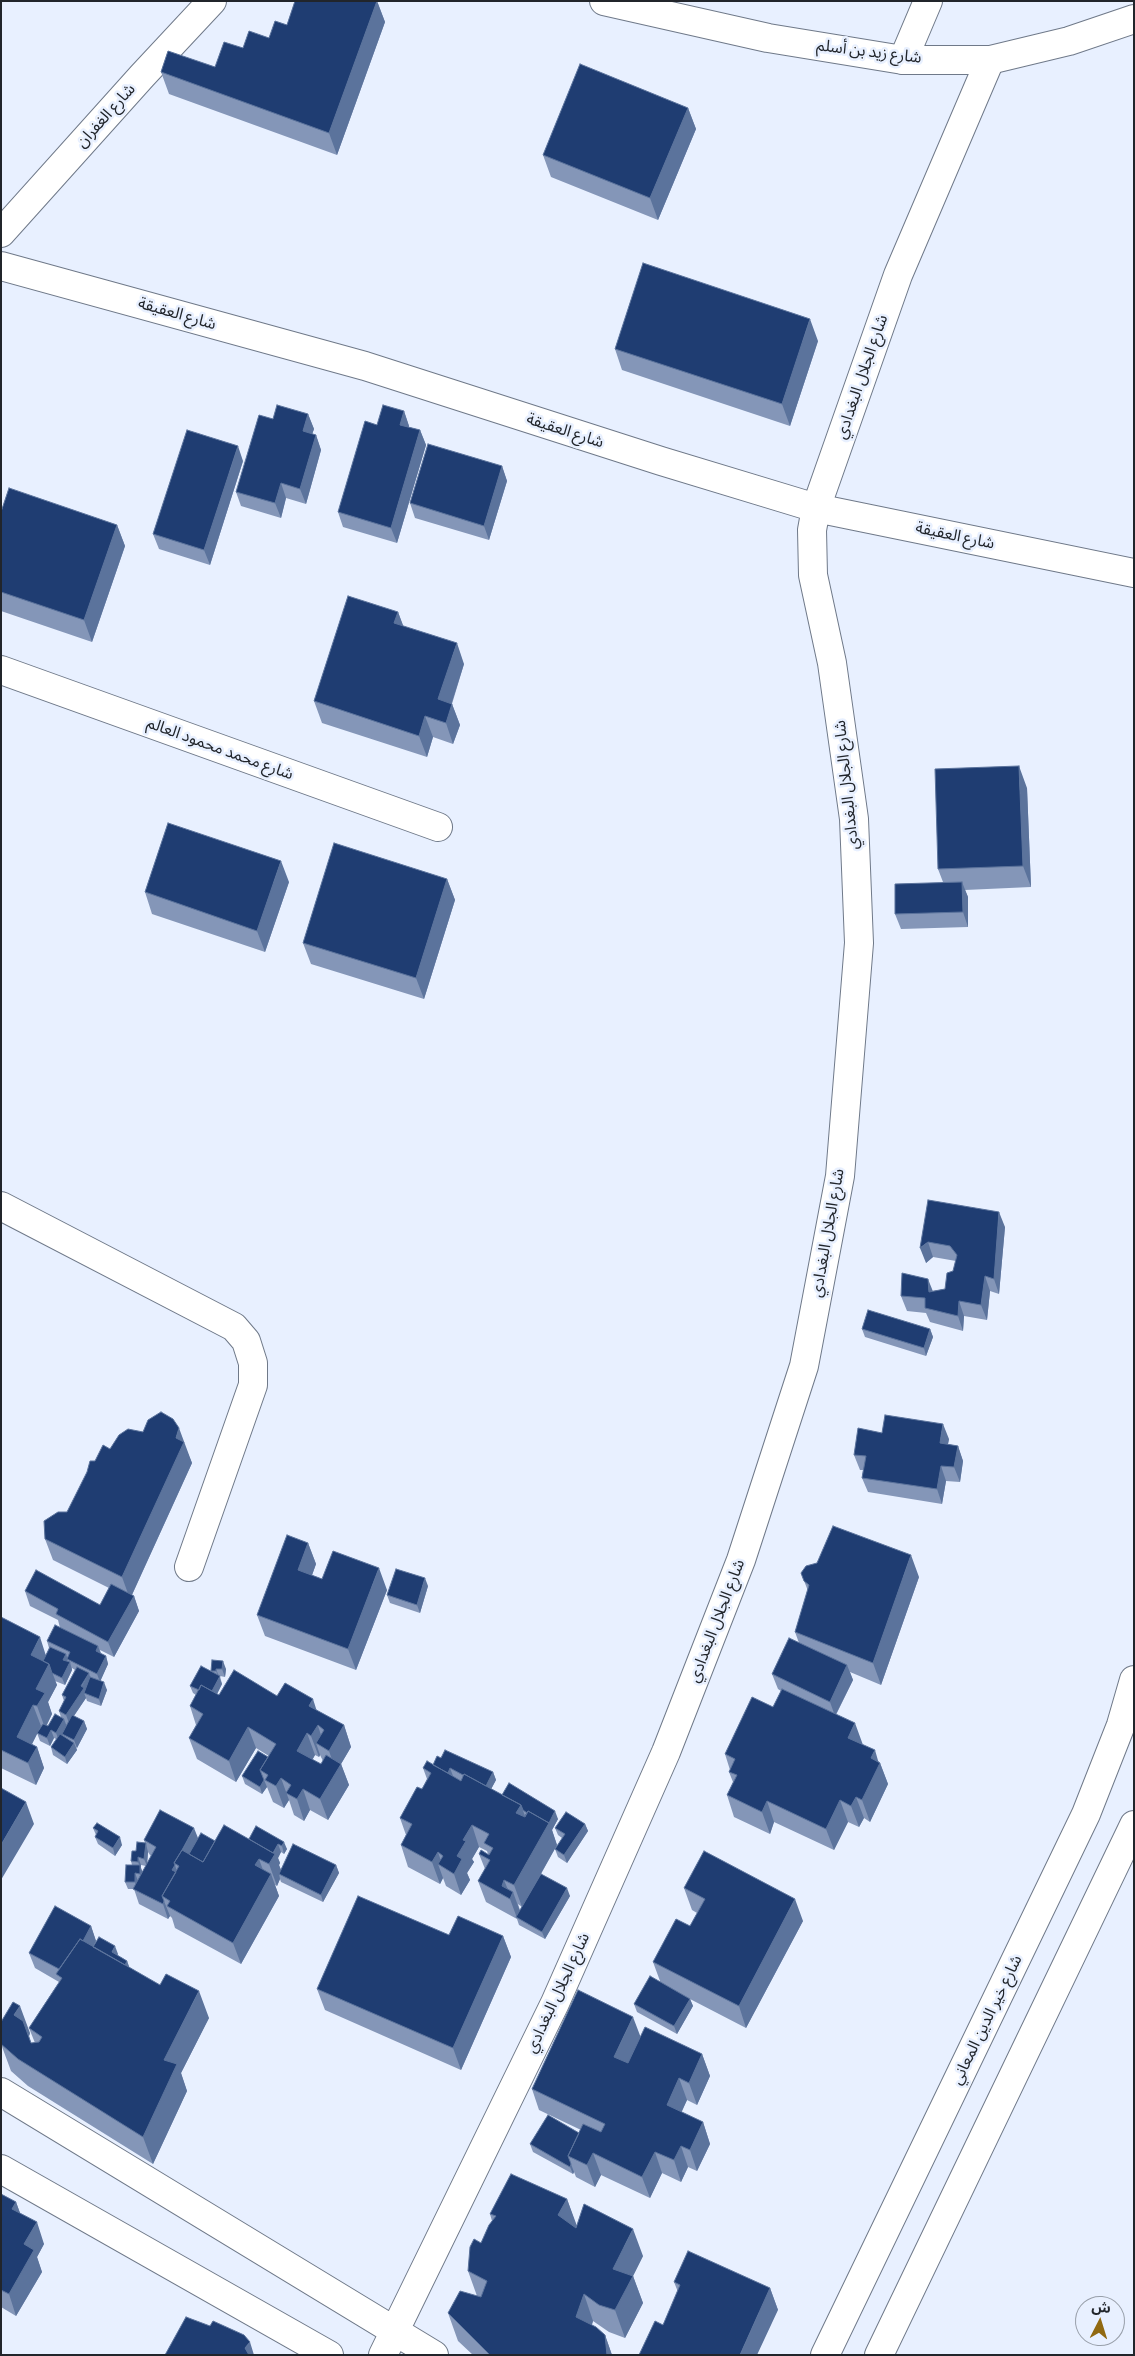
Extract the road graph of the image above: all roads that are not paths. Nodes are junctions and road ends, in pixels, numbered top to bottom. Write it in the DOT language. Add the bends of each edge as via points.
graph roads {
  1 [pos="212,1"];
  2 [pos="604,1"];
  3 [pos="928,1"];
  4 [pos="1134,19"];
  5 [pos="903,60"];
  6 [pos="990,60"];
  7 [pos="1,233"];
  8 [pos="1,266"];
  9 [pos="816,508"];
  10 [pos="1134,573"];
  11 [pos="1,670"];
  12 [pos="438,827"];
  13 [pos="1,1206"];
  14 [pos="189,1567"];
  15 [pos="1134,1680"];
  16 [pos="1134,1825"];
  17 [pos="1,2092"];
  18 [pos="1,2169"];
  19 [pos="389,2344"];
  20 [pos="329,2355"];
  21 [pos="434,2355"];
  22 [pos="825,2355"];
  23 [pos="879,2355"];
  1 -- 7 [label="street, شارع الغفران"];
  2 -- 5 [label="street, شارع زيد بن أسلم" via="768,38"];
  3 -- 5 [label="street"];
  4 -- 6 [label="street, شارع زيد بن أسلم" via="1069,42"];
  5 -- 6 [label="street, شارع زيد بن أسلم"];
  6 -- 9 [label="street, شارع الجلال البغدادي" via="898,275"];
  8 -- 9 [label="street, شارع العقيقة" via="365,366"];
  9 -- 10 [label="street, شارع العقيقة"];
  9 -- 19 [label="street, شارع الجلال البغدادي" via="812,530 813,575 832,663 854,819 858,943 840,1176 804,1366 741,1560 666,1752 555,2003"];
  11 -- 12 [label="street, شارع محمد محمود العالم"];
  13 -- 14 [label="street" via="234,1327 246,1341 253,1363 253,1385"];
  15 -- 22 [label="street, شارع خير الدين المعاني" via="1121,1725 1086,1814"];
  16 -- 23 [label="street"];
  17 -- 19 [label="street"];
  18 -- 20 [label="street"];
  19 -- 21 [label="street"];
}
